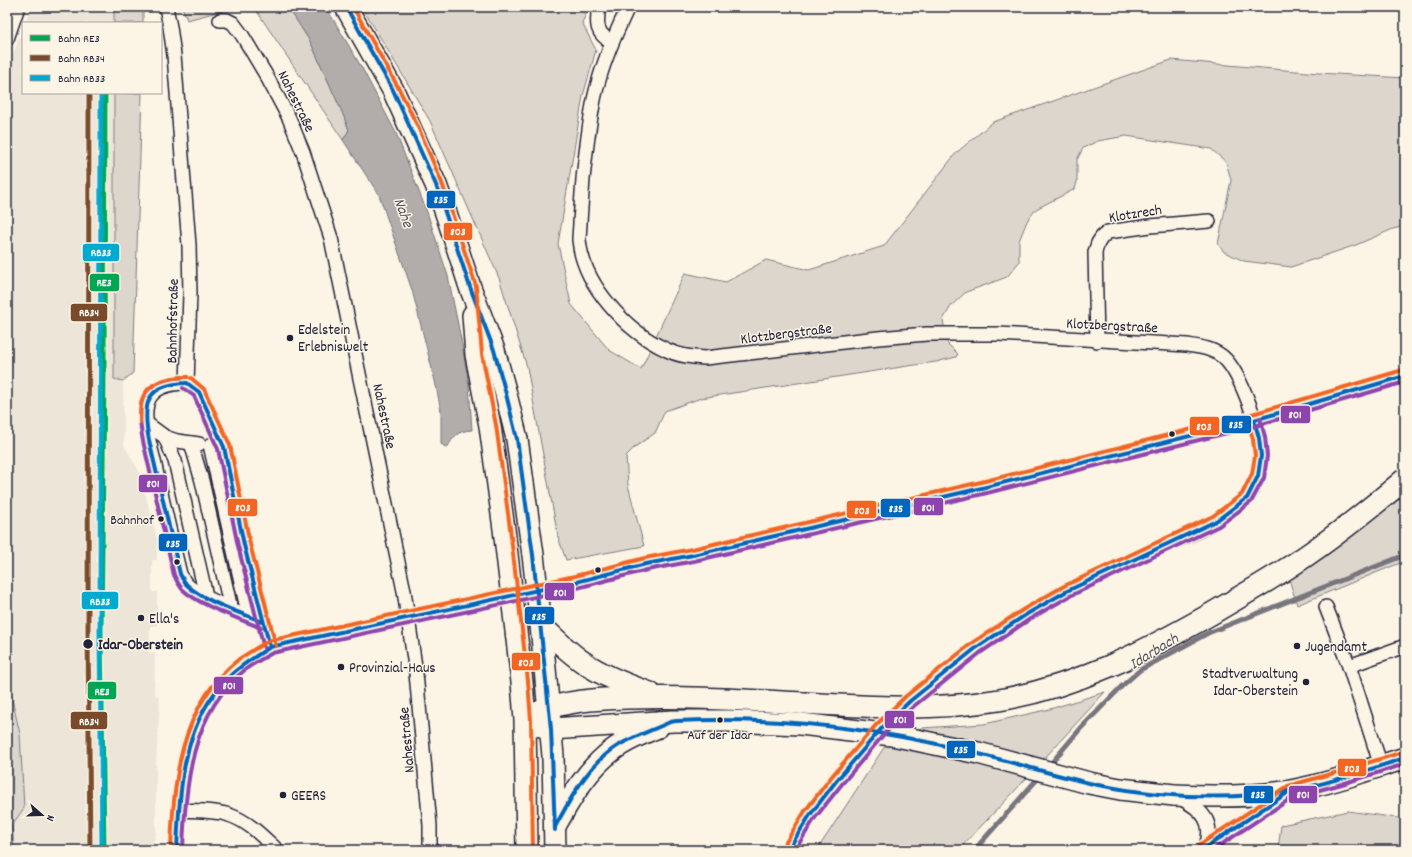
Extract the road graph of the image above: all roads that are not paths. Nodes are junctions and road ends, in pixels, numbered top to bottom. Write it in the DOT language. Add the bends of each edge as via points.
graph roads {
  1 [pos="18,7"];
  2 [pos="166,7"];
  3 [pos="346,7"];
  4 [pos="599,7"];
  5 [pos="628,7"];
  6 [pos="220,20"];
  7 [pos="7,39"];
  8 [pos="612,42"];
  9 [pos="1208,221"];
  10 [pos="470,287"];
  11 [pos="1097,341"];
  12 [pos="1405,376"];
  13 [pos="187,383"];
  14 [pos="1254,420"];
  15 [pos="146,423"];
  16 [pos="165,437"];
  17 [pos="191,444"];
  18 [pos="210,445"];
  19 [pos="224,447"];
  20 [pos="1405,479"];
  21 [pos="206,596"];
  22 [pos="1326,607"];
  23 [pos="231,609"];
  24 [pos="249,617"];
  25 [pos="263,622"];
  26 [pos="540,625"];
  27 [pos="1405,646"];
  28 [pos="270,647"];
  29 [pos="1349,666"];
  30 [pos="660,697"];
  31 [pos="549,708"];
  32 [pos="525,720"];
  33 [pos="673,721"];
  34 [pos="551,729"];
  35 [pos="1405,758"];
  36 [pos="1381,766"];
  37 [pos="1291,790"];
  38 [pos="1174,795"];
  39 [pos="180,810"];
  40 [pos="555,827"];
  41 [pos="1204,849"];
  42 [pos="177,850"];
  43 [pos="277,850"];
  44 [pos="430,850"];
  45 [pos="527,850"];
  46 [pos="555,850"];
  47 [pos="788,850"];
  1 -- 7 [label="street"];
  2 -- 13 [label="street, Bahnhofstraße" via="174,55 189,245"];
  3 -- 10 [label="main road" via="412,129 436,185"];
  4 -- 8 [label="street" via="597,17 601,35"];
  5 -- 8 [label="street, Klotzbergstraße"];
  6 -- 44 [label="street, Nahestraße" via="233,23 242,35 289,118 331,238 404,591 416,673"];
  8 -- 11 [label="street, Klotzbergstraße" via="595,96 581,197 579,240 585,264 607,302 632,328 648,340 686,356 705,358 927,334 999,334"];
  9 -- 11 [label="street, Klotzrech" via="1108,232 1102,237 1095,252"];
  10 -- 26 [label="main road" via="494,350 517,439"];
  10 -- 32 [label="main road" via="476,355 490,426 504,529"];
  11 -- 14 [label="street, Klotzbergstraße" via="1187,345 1215,351 1225,358 1241,382"];
  12 -- 14 [label="street"];
  13 -- 15 [label="street" via="160,387 147,404"];
  13 -- 19 [label="street, Bahnhofstraße" via="199,392"];
  14 -- 28 [label="street, bridge" via="982,488 576,582"];
  14 -- 47 [label="street" via="1261,456 1258,476 1247,498 1216,521 1067,591 976,648 910,701 881,730 810,815"];
  15 -- 16 [label="street"];
  15 -- 21 [label="street" via="180,574 186,584"];
  16 -- 17 [label="street"];
  16 -- 21 [label="street" via="175,461"];
  17 -- 18 [label="street"];
  17 -- 23 [label="street"];
  18 -- 19 [label="street"];
  18 -- 24 [label="street"];
  19 -- 25 [label="street, Bahnhofstraße"];
  20 -- 30 [label="main road, bridge" via="1352,523 1255,589 1148,649 1084,678 1055,687 1027,695 970,704 907,708"];
  21 -- 23 [label="street"];
  22 -- 29 [label="street"];
  23 -- 24 [label="street"];
  24 -- 25 [label="street"];
  25 -- 28 [label="street, Bahnhofstraße"];
  26 -- 30 [label="main road" via="572,654 596,670"];
  26 -- 31 [label="main road"];
  27 -- 29 [label="street"];
  28 -- 39 [label="street" via="253,656 231,675 216,689 203,709 182,772"];
  29 -- 36 [label="street"];
  30 -- 31 [label="main road" via="580,701"];
  31 -- 32 [label="main road"];
  31 -- 34 [label="main road"];
  32 -- 34 [label="main road"];
  32 -- 45 [label="main road"];
  33 -- 34 [label="main road"];
  33 -- 38 [label="main road, bridge" via="801,724 892,735 963,750 1089,783"];
  33 -- 40 [label="main road" via="627,741 604,757 584,778"];
  34 -- 40 [label="main road"];
  35 -- 36 [label="main road"];
  36 -- 37 [label="main road"];
  37 -- 38 [label="main road" via="1230,797"];
  37 -- 41 [label="street"];
  38 -- 41 [label="street" via="1196,807 1204,815 1209,829"];
  39 -- 42 [label="street"];
  39 -- 43 [label="street" via="229,815 258,832"];
  40 -- 46 [label="main road"];
}
